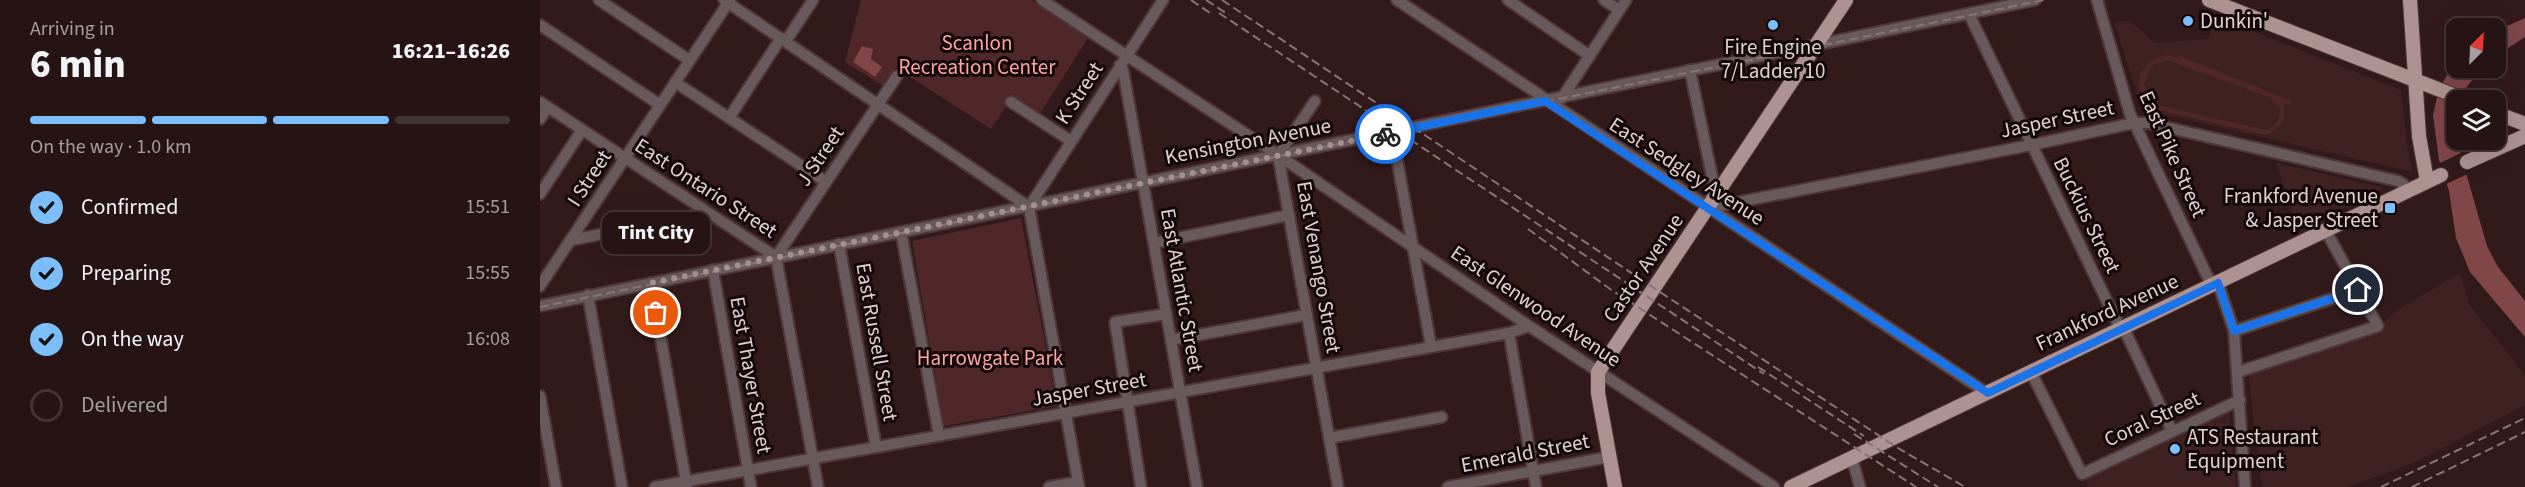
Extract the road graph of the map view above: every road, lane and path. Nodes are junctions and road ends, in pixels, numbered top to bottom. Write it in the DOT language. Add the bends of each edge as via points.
graph roads {
  1 [pos="599,0"];
  2 [pos="813,0"];
  3 [pos="1042,0"];
  4 [pos="1163,0"];
  5 [pos="1397,0"];
  6 [pos="1509,0"];
  7 [pos="1604,0"];
  8 [pos="1626,0"];
  9 [pos="1846,0"];
  10 [pos="2035,0"];
  11 [pos="2097,0"];
  12 [pos="2209,0"];
  13 [pos="2410,0"];
  14 [pos="727,1"];
  15 [pos="1619,10"];
  16 [pos="1969,14"];
  17 [pos="540,25"];
  18 [pos="784,39"];
  19 [pos="1817,45"];
  20 [pos="1590,56"];
  21 [pos="689,60"];
  22 [pos="1123,60"];
  23 [pos="1690,70"];
  24 [pos="897,76"];
  25 [pos="2416,81"];
  26 [pos="675,82"];
  27 [pos="2446,93"];
  28 [pos="1562,98"];
  29 [pos="1315,101"];
  30 [pos="1545,101"];
  31 [pos="1011,102"];
  32 [pos="544,104"];
  33 [pos="879,104"];
  34 [pos="660,105"];
  35 [pos="2506,116"];
  36 [pos="729,118"];
  37 [pos="540,119"];
  38 [pos="2134,123"];
  39 [pos="2525,124"];
  40 [pos="582,130"];
  41 [pos="1392,132"];
  42 [pos="2525,136"];
  43 [pos="1071,141"];
  44 [pos="2031,145"];
  45 [pos="1278,155"];
  46 [pos="624,158"];
  47 [pos="2467,162"];
  48 [pos="2441,175"];
  49 [pos="2427,181"];
  50 [pos="826,182"];
  51 [pos="1143,182"];
  52 [pos="2408,191"];
  53 [pos="540,194"];
  54 [pos="1029,207"];
  55 [pos="1708,208"];
  56 [pos="707,213"];
  57 [pos="1289,215"];
  58 [pos="2326,231"];
  59 [pos="901,232"];
  60 [pos="572,240"];
  61 [pos="1154,243"];
  62 [pos="839,244"];
  63 [pos="1413,248"];
  64 [pos="776,257"];
  65 [pos="713,270"];
  66 [pos="651,283"];
  67 [pos="2215,284"];
  68 [pos="540,286"];
  69 [pos="2358,290"];
  70 [pos="588,295"];
  71 [pos="540,306"];
  72 [pos="1166,314"];
  73 [pos="1306,315"];
  74 [pos="1529,326"];
  75 [pos="2122,328"];
  76 [pos="2234,331"];
  77 [pos="1509,333"];
  78 [pos="1171,340"];
  79 [pos="1431,346"];
  80 [pos="1316,368"];
  81 [pos="1598,372"];
  82 [pos="2031,372"];
  83 [pos="2238,372"];
  84 [pos="1180,393"];
  85 [pos="1988,393"];
  86 [pos="540,396"];
  87 [pos="2240,400"];
  88 [pos="1128,402"];
  89 [pos="1066,413"];
  90 [pos="1442,417"];
  91 [pos="2172,431"];
  92 [pos="939,435"];
  93 [pos="1329,438"];
  94 [pos="876,447"];
  95 [pos="1609,457"];
  96 [pos="813,458"];
  97 [pos="1852,458"];
  98 [pos="748,470"];
  99 [pos="1533,471"];
  100 [pos="687,484"];
  101 [pos="1079,484"];
  102 [pos="556,487"];
  103 [pos="622,487"];
  104 [pos="655,487"];
  105 [pos="752,487"];
  106 [pos="818,487"];
  107 [pos="1049,487"];
  108 [pos="1141,487"];
  109 [pos="1197,487"];
  110 [pos="1338,487"];
  111 [pos="1448,487"];
  112 [pos="1536,487"];
  113 [pos="1615,487"];
  114 [pos="1774,487"];
  115 [pos="1791,487"];
  116 [pos="1860,487"];
  117 [pos="2245,487"];
  1 -- 21 [label="street"];
  2 -- 18 [label="street"];
  3 -- 22 [label="street, East Venango Street"];
  4 -- 22 [label="street, K Street"];
  5 -- 30 [label="street, East Sedgley Avenue"];
  6 -- 20 [label="street"];
  7 -- 15 [label="street"];
  8 -- 15 [label="street"];
  9 -- 19 [label="main road, Castor Avenue"];
  10 -- 16 [label="street, Kensington Avenue"];
  11 -- 38 [label="street, East Pike Street"];
  12 -- 25 [label="main road"];
  13 -- 25 [label="main road"];
  14 -- 18 [label="street"];
  14 -- 21 [label="street, I Street"];
  15 -- 20 [label="street"];
  16 -- 19 [label="street, Kensington Avenue"];
  16 -- 44 [label="street, Buckius Street"];
  17 -- 34 [label="street"];
  18 -- 33 [label="street"];
  18 -- 36 [label="street"];
  19 -- 23 [label="street, Kensington Avenue"];
  19 -- 55 [label="main road, Castor Avenue"];
  20 -- 28 [label="street"];
  21 -- 26 [label="street, I Street"];
  22 -- 43 [label="street, K Street"];
  22 -- 45 [label="street, East Venango Street"];
  22 -- 51 [label="street, East Atlantic Street"];
  23 -- 28 [label="street, Kensington Avenue"];
  23 -- 55 [label="street" via="1714,186"];
  24 -- 33 [label="street, J Street"];
  25 -- 27 [label="main road"];
  25 -- 49 [label="main road" via="2419,136"];
  26 -- 34 [label="street, I Street"];
  26 -- 36 [label="street"];
  28 -- 30 [label="street, Kensington Avenue"];
  29 -- 45 [label="street"];
  30 -- 41 [label="street, Kensington Avenue"];
  30 -- 55 [label="street, East Sedgley Avenue"];
  31 -- 43 [label="street"];
  32 -- 37 [label="street"];
  32 -- 40 [label="street, East Ontario Street"];
  33 -- 50 [label="street, J Street"];
  33 -- 54 [label="street"];
  34 -- 46 [label="street, I Street"];
  35 -- 39 [label="main road"];
  36 -- 50 [label="street"];
  38 -- 44 [label="street, Jasper Street"];
  38 -- 52 [label="street, Jasper Street" via="2148,123 2398,181"];
  38 -- 67 [label="street, East Pike Street"];
  40 -- 46 [label="street, East Ontario Street"];
  40 -- 53 [label="street"];
  41 -- 45 [label="street, Kensington Avenue"];
  41 -- 63 [label="street"];
  42 -- 47 [label="main road"];
  43 -- 54 [label="street, K Street"];
  44 -- 55 [label="street, Jasper Street"];
  44 -- 75 [label="street, Buckius Street"];
  45 -- 51 [label="street, Kensington Avenue"];
  45 -- 57 [label="street, East Venango Street"];
  45 -- 63 [label="street, East Glenwood Avenue"];
  46 -- 56 [label="street, East Ontario Street"];
  46 -- 60 [label="street, I Street"];
  48 -- 49 [label="main road, Frankford Avenue"];
  49 -- 52 [label="main road, Frankford Avenue"];
  50 -- 64 [label="street, J Street"];
  51 -- 54 [label="street, Kensington Avenue"];
  51 -- 61 [label="street, East Atlantic Street"];
  52 -- 58 [label="main road, Frankford Avenue"];
  54 -- 59 [label="street, Kensington Avenue"];
  54 -- 89 [label="street"];
  55 -- 81 [label="main road, Castor Avenue"];
  55 -- 85 [label="street, East Sedgley Avenue"];
  56 -- 60 [label="street"];
  56 -- 64 [label="street, East Ontario Street"];
  57 -- 61 [label="street"];
  57 -- 73 [label="street, East Venango Street"];
  58 -- 67 [label="main road, Frankford Avenue"];
  58 -- 69 [label="street"];
  59 -- 62 [label="street, Kensington Avenue"];
  59 -- 92 [label="street"];
  60 -- 68 [label="street, I Street"];
  61 -- 72 [label="street, East Atlantic Street"];
  62 -- 64 [label="street, Kensington Avenue"];
  62 -- 94 [label="street, East Russell Street"];
  63 -- 74 [label="street, East Glenwood Avenue"];
  63 -- 79 [label="street"];
  64 -- 65 [label="street, Kensington Avenue"];
  64 -- 96 [label="street, East Ontario Street"];
  65 -- 66 [label="street, Kensington Avenue"];
  65 -- 98 [label="street, East Thayer Street"];
  66 -- 70 [label="street, Kensington Avenue"];
  66 -- 100 [label="street"];
  67 -- 75 [label="main road, Frankford Avenue"];
  67 -- 76 [label="street, East Pike Street"];
  69 -- 76 [label="street"];
  69 -- 83 [label="street" via="2378,326"];
  70 -- 71 [label="street, Kensington Avenue"];
  70 -- 103 [label="street"];
  72 -- 78 [label="street, East Atlantic Street"];
  72 -- 88 [label="street" via="1115,322"];
  73 -- 78 [label="street"];
  73 -- 80 [label="street, East Venango Street"];
  74 -- 77 [label="street, Jasper Street"];
  74 -- 81 [label="street, East Glenwood Avenue"];
  75 -- 82 [label="main road, Frankford Avenue"];
  75 -- 91 [label="street, Buckius Street"];
  76 -- 83 [label="street, East Pike Street"];
  77 -- 79 [label="street, Jasper Street"];
  77 -- 99 [label="street"];
  78 -- 84 [label="street, East Atlantic Street"];
  79 -- 80 [label="street, Jasper Street"];
  80 -- 84 [label="street, Jasper Street"];
  80 -- 93 [label="street, East Venango Street"];
  81 -- 95 [label="main road"];
  81 -- 114 [label="street, East Glenwood Avenue"];
  82 -- 85 [label="main road, Frankford Avenue"];
  82 -- 91 [label="street, Coral Street" via="2082,474"];
  83 -- 87 [label="street, East Pike Street"];
  84 -- 88 [label="street, Jasper Street"];
  84 -- 109 [label="street, East Atlantic Street"];
  85 -- 97 [label="main road, Frankford Avenue"];
  86 -- 102 [label="street"];
  87 -- 91 [label="street, Coral Street"];
  87 -- 117 [label="street, East Pike Street"];
  88 -- 89 [label="street, Jasper Street"];
  88 -- 108 [label="street"];
  89 -- 92 [label="street, Jasper Street"];
  89 -- 101 [label="street"];
  90 -- 93 [label="street"];
  92 -- 94 [label="street, Jasper Street"];
  93 -- 110 [label="street, East Venango Street"];
  94 -- 96 [label="street, Jasper Street"];
  95 -- 99 [label="street, Emerald Street"];
  95 -- 113 [label="main road"];
  96 -- 98 [label="street, Jasper Street"];
  96 -- 106 [label="street, East Ontario Street"];
  97 -- 115 [label="main road, Frankford Avenue"];
  97 -- 116 [label="street"];
  98 -- 100 [label="street, Jasper Street"];
  98 -- 105 [label="street, East Thayer Street"];
  99 -- 111 [label="street, Emerald Street"];
  99 -- 112 [label="street"];
  100 -- 104 [label="street, Jasper Street"];
  101 -- 107 [label="street"];
}
